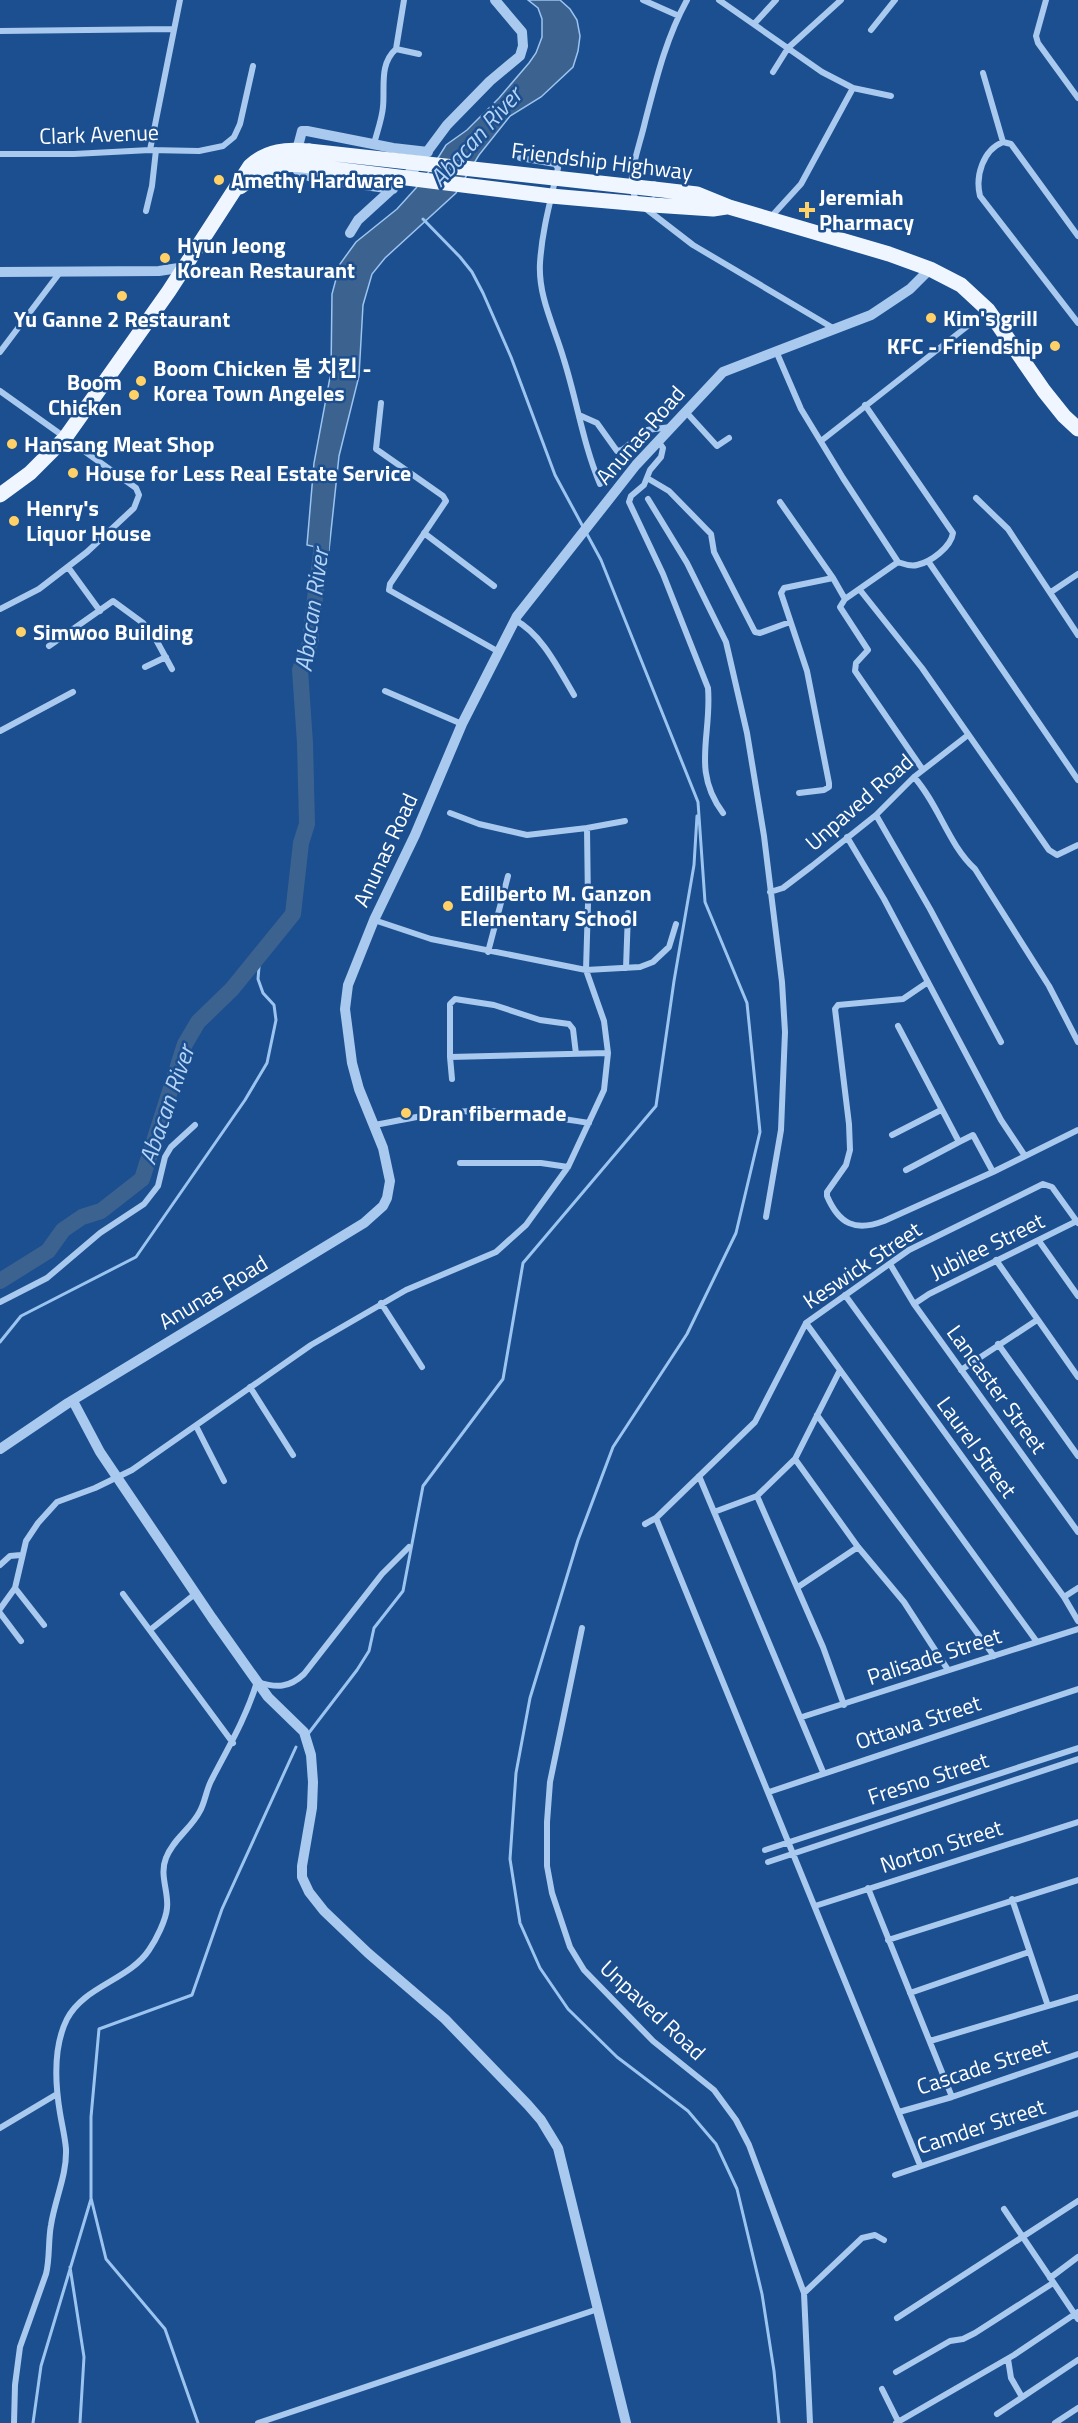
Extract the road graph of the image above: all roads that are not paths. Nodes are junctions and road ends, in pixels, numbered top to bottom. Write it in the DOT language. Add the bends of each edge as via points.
graph roads {
  1 [pos="180,0"];
  2 [pos="404,0"];
  3 [pos="495,0"];
  4 [pos="643,0"];
  5 [pos="687,0"];
  6 [pos="719,0"];
  7 [pos="776,0"];
  8 [pos="841,0"];
  9 [pos="895,0"];
  10 [pos="1046,0"];
  11 [pos="679,16"];
  12 [pos="754,24"];
  13 [pos="173,29"];
  14 [pos="872,30"];
  15 [pos="0,31"];
  16 [pos="788,48"];
  17 [pos="396,49"];
  18 [pos="419,54"];
  19 [pos="253,66"];
  20 [pos="773,72"];
  21 [pos="983,73"];
  22 [pos="853,88"];
  23 [pos="891,96"];
  24 [pos="1078,98"];
  25 [pos="1003,142"];
  26 [pos="374,144"];
  27 [pos="153,150"];
  28 [pos="428,152"];
  29 [pos="0,154"];
  30 [pos="302,157"];
  31 [pos="520,158"];
  32 [pos="393,189"];
  33 [pos="729,207"];
  34 [pos="146,211"];
  35 [pos="770,218"];
  36 [pos="350,233"];
  37 [pos="1078,236"];
  38 [pos="184,267"];
  39 [pos="930,269"];
  40 [pos="61,271"];
  41 [pos="0,272"];
  42 [pos="988,310"];
  43 [pos="1078,323"];
  44 [pos="833,328"];
  45 [pos="776,351"];
  46 [pos="0,352"];
  47 [pos="0,391"];
  48 [pos="381,403"];
  49 [pos="865,405"];
  50 [pos="686,412"];
  51 [pos="579,415"];
  52 [pos="671,427"];
  53 [pos="1078,429"];
  54 [pos="66,438"];
  55 [pos="729,438"];
  56 [pos="658,441"];
  57 [pos="821,441"];
  58 [pos="647,478"];
  59 [pos="600,484"];
  60 [pos="0,495"];
  61 [pos="976,498"];
  62 [pos="648,499"];
  63 [pos="780,502"];
  64 [pos="424,533"];
  65 [pos="928,561"];
  66 [pos="898,562"];
  67 [pos="68,567"];
  68 [pos="1078,574"];
  69 [pos="833,578"];
  70 [pos="494,586"];
  71 [pos="860,590"];
  72 [pos="1051,592"];
  73 [pos="845,599"];
  74 [pos="0,609"];
  75 [pos="100,611"];
  76 [pos="516,618"];
  77 [pos="790,622"];
  78 [pos="1077,630"];
  79 [pos="49,646"];
  80 [pos="499,652"];
  81 [pos="165,657"];
  82 [pos="145,667"];
  83 [pos="171,669"];
  84 [pos="385,691"];
  85 [pos="73,692"];
  86 [pos="574,695"];
  87 [pos="462,724"];
  88 [pos="0,731"];
  89 [pos="968,735"];
  90 [pos="923,770"];
  91 [pos="914,777"];
  92 [pos="1078,780"];
  93 [pos="799,793"];
  94 [pos="450,813"];
  95 [pos="723,813"];
  96 [pos="876,815"];
  97 [pos="625,821"];
  98 [pos="587,828"];
  99 [pos="847,837"];
  100 [pos="1078,846"];
  101 [pos="508,876"];
  102 [pos="770,892"];
  103 [pos="628,913"];
  104 [pos="498,915"];
  105 [pos="374,920"];
  106 [pos="530,923"];
  107 [pos="676,924"];
  108 [pos="488,952"];
  109 [pos="626,968"];
  110 [pos="586,970"];
  111 [pos="928,982"];
  112 [pos="898,1026"];
  113 [pos="1001,1042"];
  114 [pos="1078,1042"];
  115 [pos="608,1053"];
  116 [pos="576,1054"];
  117 [pos="450,1057"];
  118 [pos="452,1079"];
  119 [pos="941,1110"];
  120 [pos="589,1123"];
  121 [pos="195,1125"];
  122 [pos="374,1125"];
  123 [pos="1078,1130"];
  124 [pos="892,1135"];
  125 [pos="959,1142"];
  126 [pos="1025,1156"];
  127 [pos="460,1163"];
  128 [pos="568,1167"];
  129 [pos="906,1170"];
  130 [pos="993,1172"];
  131 [pos="766,1217"];
  132 [pos="1078,1222"];
  133 [pos="1039,1240"];
  134 [pos="996,1260"];
  135 [pos="890,1264"];
  136 [pos="845,1295"];
  137 [pos="1078,1296"];
  138 [pos="0,1302"];
  139 [pos="381,1303"];
  140 [pos="914,1304"];
  141 [pos="1037,1320"];
  142 [pos="806,1323"];
  143 [pos="999,1344"];
  144 [pos="422,1367"];
  145 [pos="840,1370"];
  146 [pos="961,1370"];
  147 [pos="1078,1377"];
  148 [pos="250,1387"];
  149 [pos="73,1401"];
  150 [pos="818,1415"];
  151 [pos="196,1426"];
  152 [pos="0,1449"];
  153 [pos="293,1455"];
  154 [pos="1078,1456"];
  155 [pos="795,1459"];
  156 [pos="699,1476"];
  157 [pos="117,1477"];
  158 [pos="224,1481"];
  159 [pos="757,1496"];
  160 [pos="714,1512"];
  161 [pos="656,1518"];
  162 [pos="645,1524"];
  163 [pos="1078,1532"];
  164 [pos="409,1547"];
  165 [pos="858,1547"];
  166 [pos="21,1555"];
  167 [pos="0,1565"];
  168 [pos="798,1587"];
  169 [pos="15,1588"];
  170 [pos="1078,1588"];
  171 [pos="123,1594"];
  172 [pos="195,1594"];
  173 [pos="1064,1597"];
  174 [pos="0,1611"];
  175 [pos="1078,1621"];
  176 [pos="44,1625"];
  177 [pos="582,1628"];
  178 [pos="1078,1629"];
  179 [pos="150,1630"];
  180 [pos="21,1641"];
  181 [pos="1037,1641"];
  182 [pos="994,1656"];
  183 [pos="948,1670"];
  184 [pos="257,1683"];
  185 [pos="1078,1689"];
  186 [pos="844,1705"];
  187 [pos="802,1717"];
  188 [pos="232,1743"];
  189 [pos="1078,1748"];
  190 [pos="1078,1759"];
  191 [pos="823,1772"];
  192 [pos="769,1792"];
  193 [pos="1078,1822"];
  194 [pos="789,1842"];
  195 [pos="765,1850"];
  196 [pos="794,1853"];
  197 [pos="768,1862"];
  198 [pos="1078,1880"];
  199 [pos="868,1888"];
  200 [pos="1012,1899"];
  201 [pos="815,1906"];
  202 [pos="888,1940"];
  203 [pos="1029,1952"];
  204 [pos="910,1993"];
  205 [pos="1078,1997"];
  206 [pos="1048,2006"];
  207 [pos="930,2041"];
  208 [pos="1078,2054"];
  209 [pos="57,2094"];
  210 [pos="952,2097"];
  211 [pos="899,2112"];
  212 [pos="1078,2113"];
  213 [pos="0,2128"];
  214 [pos="920,2165"];
  215 [pos="895,2175"];
  216 [pos="1078,2201"];
  217 [pos="1004,2209"];
  218 [pos="1023,2237"];
  219 [pos="884,2240"];
  220 [pos="1078,2257"];
  221 [pos="1052,2280"];
  222 [pos="804,2293"];
  223 [pos="598,2309"];
  224 [pos="1077,2315"];
  225 [pos="897,2318"];
  226 [pos="1008,2359"];
  227 [pos="1078,2360"];
  228 [pos="896,2372"];
  229 [pos="882,2389"];
  230 [pos="1022,2397"];
  231 [pos="1078,2408"];
  232 [pos="997,2414"];
  233 [pos="14,2423"];
  234 [pos="258,2423"];
  235 [pos="626,2423"];
  236 [pos="810,2423"];
  237 [pos="897,2423"];
  238 [pos="1055,2423"];
  1 -- 13 [label="street"];
  2 -- 17 [label="street"];
  3 -- 28 [label="street" via="522,32 524,46 520,56 447,125"];
  4 -- 11 [label="street"];
  5 -- 11 [label="street"];
  6 -- 12 [label="street"];
  7 -- 12 [label="street"];
  8 -- 16 [label="street"];
  9 -- 14 [label="street"];
  10 -- 24 [label="street" via="1036,36 1038,43"];
  11 -- 44 [label="street" via="656,78 632,177 633,194 637,202 693,245"];
  12 -- 16 [label="street"];
  13 -- 15 [label="street"];
  13 -- 27 [label="street"];
  16 -- 20 [label="street"];
  16 -- 22 [label="street"];
  17 -- 18 [label="street"];
  17 -- 26 [label="street" via="390,53 382,81 383,107"];
  19 -- 27 [label="street, Clark Avenue" via="234,137 223,146 199,150"];
  21 -- 25 [label="street"];
  22 -- 23 [label="street"];
  22 -- 35 [label="street" via="801,184"];
  25 -- 37 [label="street" via="1011,144"];
  25 -- 43 [label="street" via="989,151 984,160 976,183 980,196"];
  26 -- 28 [label="street"];
  26 -- 30 [label="street" via="302,131"];
  27 -- 29 [label="street, Clark Avenue"];
  27 -- 34 [label="street" via="152,186"];
  28 -- 32 [label="street"];
  30 -- 32 [label="street" via="300,173"];
  30 -- 33 [label="main road, Friendship Highway, bridge" via="551,196"];
  30 -- 33 [label="main road, Friendship Highway, bridge" via="697,194"];
  30 -- 38 [label="main road, Friendship Highway" via="282,149 250,165"];
  31 -- 51 [label="street" via="555,164 558,168 544,227 540,265 545,307"];
  32 -- 36 [label="street" via="358,220"];
  33 -- 35 [label="main road, Friendship Highway"];
  35 -- 39 [label="main road, Friendship Highway"];
  38 -- 40 [label="street" via="159,271"];
  38 -- 54 [label="main road, Friendship Highway"];
  39 -- 42 [label="main road, Friendship Highway" via="961,285"];
  39 -- 44 [label="street, Anunas Road" via="910,289 871,315"];
  40 -- 41 [label="street"];
  40 -- 46 [label="street"];
  42 -- 49 [label="street"];
  42 -- 53 [label="main road, Friendship Highway" via="1044,391"];
  44 -- 45 [label="street, Anunas Road"];
  45 -- 50 [label="street, Anunas Road" via="723,372"];
  45 -- 57 [label="street" via="801,409"];
  47 -- 54 [label="street"];
  48 -- 64 [label="street" via="376,449 446,500"];
  49 -- 57 [label="street"];
  49 -- 65 [label="street" via="953,533 950,543"];
  50 -- 52 [label="street, Anunas Road"];
  50 -- 55 [label="street" via="717,446"];
  51 -- 52 [label="street" via="597,423 617,451 647,430"];
  51 -- 59 [label="street" via="587,455"];
  52 -- 56 [label="street, Anunas Road"];
  54 -- 60 [label="main road, Friendship Highway"];
  54 -- 67 [label="street" via="136,488 139,495 134,508"];
  56 -- 58 [label="street" via="663,452"];
  56 -- 76 [label="street, Anunas Road"];
  57 -- 66 [label="street"];
  58 -- 77 [label="street" via="669,491 711,534 714,552 754,632"];
  58 -- 95 [label="street" via="630,498 630,505 663,574 708,688 705,778"];
  61 -- 72 [label="street" via="1008,529"];
  62 -- 102 [label="street" via="687,563 726,642 747,733"];
  63 -- 69 [label="street"];
  64 -- 70 [label="street"];
  64 -- 80 [label="street" via="389,590"];
  65 -- 66 [label="street" via="916,566"];
  65 -- 92 [label="street"];
  66 -- 71 [label="street"];
  67 -- 74 [label="street" via="39,590"];
  67 -- 75 [label="street"];
  68 -- 72 [label="street"];
  69 -- 73 [label="street"];
  69 -- 77 [label="street" via="784,588 782,599"];
  71 -- 73 [label="street"];
  71 -- 89 [label="street" via="922,668"];
  72 -- 78 [label="street"];
  73 -- 90 [label="street" via="840,607 868,650 856,663 855,671"];
  75 -- 79 [label="street"];
  75 -- 81 [label="street" via="113,601 143,623"];
  76 -- 80 [label="street, Anunas Road"];
  76 -- 86 [label="street" via="536,637"];
  77 -- 93 [label="street" via="807,671 829,783 824,790"];
  80 -- 87 [label="street, Anunas Road"];
  81 -- 82 [label="street"];
  81 -- 83 [label="street"];
  84 -- 87 [label="street"];
  85 -- 88 [label="street"];
  87 -- 105 [label="street, Anunas Road"];
  89 -- 90 [label="street, Unpaved Road"];
  89 -- 100 [label="street" via="1049,850 1057,855"];
  90 -- 91 [label="street, Unpaved Road"];
  91 -- 96 [label="street, Unpaved Road"];
  91 -- 114 [label="street" via="1049,986"];
  94 -- 98 [label="street" via="527,835"];
  96 -- 99 [label="street, Unpaved Road"];
  96 -- 113 [label="street"];
  97 -- 98 [label="street"];
  98 -- 110 [label="street"];
  99 -- 102 [label="street, Unpaved Road" via="783,888"];
  99 -- 111 [label="street"];
  101 -- 104 [label="street"];
  102 -- 131 [label="street" via="785,1032 781,1130"];
  103 -- 109 [label="street"];
  104 -- 106 [label="street"];
  104 -- 108 [label="street"];
  105 -- 108 [label="street"];
  105 -- 122 [label="street, Anunas Road" via="348,985 345,1009 352,1063"];
  107 -- 109 [label="street" via="662,956 640,967"];
  108 -- 110 [label="street"];
  109 -- 110 [label="street"];
  110 -- 115 [label="street" via="604,1021"];
  111 -- 126 [label="street" via="993,1105"];
  111 -- 130 [label="street" via="903,999 838,1005 835,1009 850,1150 846,1165 827,1196 843,1220 867,1226"];
  112 -- 119 [label="street"];
  115 -- 116 [label="street"];
  115 -- 120 [label="street" via="604,1090"];
  116 -- 117 [label="street"];
  116 -- 117 [label="street" via="569,1024 454,999 450,1004"];
  117 -- 118 [label="street"];
  119 -- 124 [label="street"];
  119 -- 125 [label="street"];
  120 -- 122 [label="street" via="528,1114 470,1112"];
  120 -- 128 [label="street"];
  121 -- 138 [label="street" via="171,1147 158,1185 144,1204 100,1233 47,1278"];
  122 -- 149 [label="street, Anunas Road" via="390,1181 387,1198 378,1213"];
  123 -- 126 [label="street"];
  125 -- 129 [label="street"];
  125 -- 130 [label="street" via="973,1135"];
  126 -- 130 [label="street"];
  127 -- 128 [label="street"];
  128 -- 139 [label="street" via="526,1225 496,1252"];
  132 -- 133 [label="street, Jubilee Street"];
  132 -- 135 [label="street, Keswick Street" via="1052,1187 1043,1184 909,1250"];
  133 -- 134 [label="street, Jubilee Street"];
  133 -- 137 [label="street"];
  134 -- 140 [label="street, Jubilee Street"];
  134 -- 141 [label="street"];
  135 -- 136 [label="street, Keswick Street"];
  135 -- 140 [label="street, Lancaster Street"];
  136 -- 142 [label="street, Keswick Street"];
  136 -- 173 [label="street, Laurel Street"];
  139 -- 144 [label="street"];
  139 -- 148 [label="street"];
  140 -- 146 [label="street, Lancaster Street"];
  141 -- 143 [label="street"];
  141 -- 147 [label="street"];
  142 -- 145 [label="street"];
  142 -- 156 [label="street, Keswick Street" via="755,1422"];
  143 -- 146 [label="street"];
  143 -- 154 [label="street"];
  145 -- 150 [label="street"];
  145 -- 181 [label="street"];
  146 -- 163 [label="street, Lancaster Street"];
  148 -- 151 [label="street"];
  148 -- 153 [label="street"];
  149 -- 152 [label="street, Anunas Road"];
  149 -- 157 [label="street"];
  150 -- 155 [label="street"];
  150 -- 182 [label="street"];
  151 -- 157 [label="street"];
  151 -- 158 [label="street"];
  155 -- 159 [label="street"];
  155 -- 165 [label="street"];
  156 -- 160 [label="street"];
  156 -- 161 [label="street, Keswick Street"];
  157 -- 166 [label="street" via="51,1507 30,1533"];
  157 -- 172 [label="street"];
  159 -- 160 [label="street"];
  159 -- 168 [label="street"];
  160 -- 187 [label="street"];
  161 -- 162 [label="street, Keswick Street"];
  161 -- 192 [label="street"];
  164 -- 184 [label="street" via="382,1574 304,1674 283,1686"];
  165 -- 168 [label="street"];
  165 -- 183 [label="street" via="904,1602"];
  166 -- 167 [label="street" via="10,1556"];
  166 -- 169 [label="street"];
  168 -- 186 [label="street"];
  169 -- 174 [label="street"];
  169 -- 176 [label="street"];
  170 -- 173 [label="street"];
  171 -- 179 [label="street"];
  172 -- 179 [label="street"];
  172 -- 184 [label="street"];
  173 -- 175 [label="street, Laurel Street"];
  174 -- 180 [label="street"];
  177 -- 222 [label="street, Unpaved Road" via="554,1760 547,1822 548,1866 561,1923 584,1970 613,2002 652,2041 709,2085 727,2106 756,2161"];
  178 -- 181 [label="street, Palisade Street"];
  179 -- 188 [label="street"];
  181 -- 182 [label="street, Palisade Street"];
  182 -- 183 [label="street, Palisade Street"];
  183 -- 186 [label="street, Palisade Street"];
  184 -- 188 [label="street"];
  184 -- 223 [label="street" via="298,1724 309,1744 313,1796 303,1857 305,1884 324,1911 445,2019 541,2120 562,2159"];
  185 -- 191 [label="street, Ottawa Street"];
  186 -- 187 [label="street, Palisade Street"];
  187 -- 191 [label="street"];
  188 -- 209 [label="street" via="209,1784 201,1809 174,1842 165,1860 167,1908 152,1947 141,1962 75,2007 67,2019 56,2072"];
  189 -- 194 [label="street, Fresno Street"];
  190 -- 196 [label="street, Fresno Street"];
  191 -- 192 [label="street, Ottawa Street"];
  192 -- 194 [label="street"];
  193 -- 199 [label="street, Norton Street"];
  194 -- 195 [label="street, Fresno Street"];
  194 -- 196 [label="street"];
  196 -- 197 [label="street, Fresno Street"];
  196 -- 201 [label="street"];
  198 -- 200 [label="street"];
  199 -- 201 [label="street, Norton Street"];
  199 -- 202 [label="street"];
  200 -- 202 [label="street"];
  200 -- 203 [label="street"];
  201 -- 211 [label="street"];
  202 -- 204 [label="street"];
  203 -- 204 [label="street"];
  203 -- 206 [label="street"];
  204 -- 207 [label="street"];
  205 -- 206 [label="street"];
  206 -- 207 [label="street"];
  207 -- 210 [label="street"];
  208 -- 210 [label="street, Cascade Street"];
  209 -- 213 [label="street"];
  209 -- 233 [label="street" via="66,2149 65,2168 51,2224 46,2274 20,2347"];
  210 -- 211 [label="street, Cascade Street"];
  211 -- 214 [label="street"];
  212 -- 214 [label="street, Camder Street"];
  214 -- 215 [label="street, Camder Street"];
  216 -- 218 [label="street"];
  217 -- 218 [label="street"];
  218 -- 221 [label="street"];
  218 -- 225 [label="street"];
  219 -- 222 [label="street" via="875,2235 862,2238"];
  220 -- 221 [label="street"];
  221 -- 224 [label="street"];
  221 -- 228 [label="street" via="975,2333 950,2341"];
  222 -- 236 [label="street, Unpaved Road"];
  223 -- 234 [label="street"];
  223 -- 235 [label="street"];
  224 -- 226 [label="street"];
  226 -- 230 [label="street" via="1011,2378"];
  226 -- 237 [label="street"];
  227 -- 230 [label="street"];
  229 -- 237 [label="street"];
  230 -- 232 [label="street"];
  231 -- 238 [label="street"];
}
